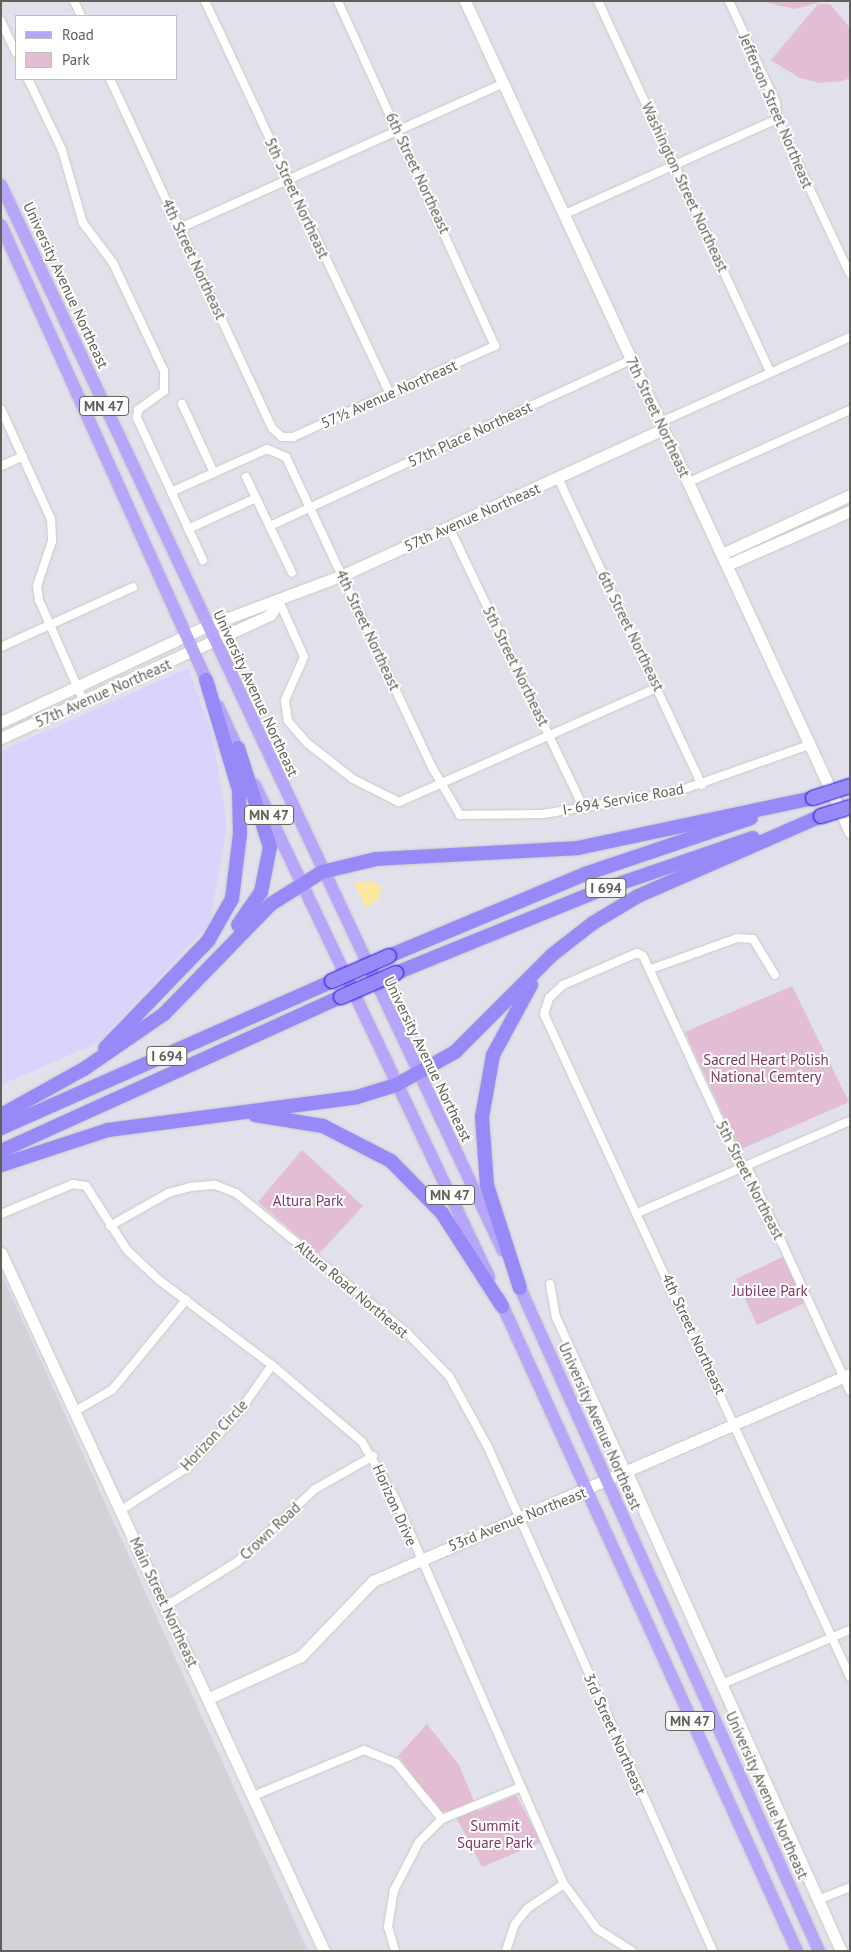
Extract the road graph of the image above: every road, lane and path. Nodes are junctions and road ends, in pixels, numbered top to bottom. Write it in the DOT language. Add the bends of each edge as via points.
graph roads {
  1 [pos="74,1"];
  2 [pos="205,1"];
  3 [pos="338,1"];
  4 [pos="465,1"];
  5 [pos="598,1"];
  6 [pos="729,1"];
  7 [pos="81,15"];
  8 [pos="1,21"];
  9 [pos="15,51"];
  10 [pos="28,80"];
  11 [pos="110,80"];
  12 [pos="502,84"];
  13 [pos="777,119"];
  14 [pos="398,130"];
  15 [pos="674,164"];
  16 [pos="288,180"];
  17 [pos="1,185"];
  18 [pos="565,214"];
  19 [pos="1,225"];
  20 [pos="180,228"];
  21 [pos="850,274"];
  22 [pos="850,337"];
  23 [pos="495,346"];
  24 [pos="631,360"];
  25 [pos="771,373"];
  26 [pos="390,394"];
  27 [pos="182,404"];
  28 [pos="1,409"];
  29 [pos="850,410"];
  30 [pos="662,426"];
  31 [pos="282,437"];
  32 [pos="23,456"];
  33 [pos="1,466"];
  34 [pos="214,473"];
  35 [pos="246,477"];
  36 [pos="558,478"];
  37 [pos="689,482"];
  38 [pos="171,492"];
  39 [pos="850,495"];
  40 [pos="256,498"];
  41 [pos="832,504"];
  42 [pos="308,508"];
  43 [pos="850,511"];
  44 [pos="838,517"];
  45 [pos="270,526"];
  46 [pos="449,527"];
  47 [pos="188,529"];
  48 [pos="722,554"];
  49 [pos="203,560"];
  50 [pos="727,566"];
  51 [pos="292,573"];
  52 [pos="343,575"];
  53 [pos="133,587"];
  54 [pos="279,601"];
  55 [pos="48,626"];
  56 [pos="207,626"];
  57 [pos="187,636"];
  58 [pos="214,642"];
  59 [pos="1,647"];
  60 [pos="194,652"];
  61 [pos="206,680"];
  62 [pos="77,686"];
  63 [pos="658,687"];
  64 [pos="84,702"];
  65 [pos="1,722"];
  66 [pos="549,736"];
  67 [pos="1,738"];
  68 [pos="809,745"];
  69 [pos="238,748"];
  70 [pos="442,785"];
  71 [pos="702,785"];
  72 [pos="850,786"];
  73 [pos="813,798"];
  74 [pos="582,805"];
  75 [pos="850,807"];
  76 [pos="460,815"];
  77 [pos="822,816"];
  78 [pos="850,832"];
  79 [pos="322,872"];
  80 [pos="301,883"];
  81 [pos="580,932"];
  82 [pos="651,969"];
  83 [pos="775,975"];
  84 [pos="123,1044"];
  85 [pos="417,1075"];
  86 [pos="396,1085"];
  87 [pos="54,1086"];
  88 [pos="1,1114"];
  89 [pos="167,1121"];
  90 [pos="850,1121"];
  91 [pos="1,1128"];
  92 [pos="1,1151"];
  93 [pos="1,1165"];
  94 [pos="747,1167"];
  95 [pos="637,1213"];
  96 [pos="1,1214"];
  97 [pos="110,1226"];
  98 [pos="1,1253"];
  99 [pos="550,1284"];
  100 [pos="520,1288"];
  101 [pos="186,1300"];
  102 [pos="502,1306"];
  103 [pos="272,1365"];
  104 [pos="847,1375"];
  105 [pos="850,1391"];
  106 [pos="75,1411"];
  107 [pos="735,1421"];
  108 [pos="373,1456"];
  109 [pos="627,1473"];
  110 [pos="608,1481"];
  111 [pos="584,1492"];
  112 [pos="121,1510"];
  113 [pos="519,1517"];
  114 [pos="419,1560"];
  115 [pos="166,1606"];
  116 [pos="850,1630"];
  117 [pos="832,1638"];
  118 [pos="850,1677"];
  119 [pos="722,1684"];
  120 [pos="209,1698"];
  121 [pos="521,1787"];
  122 [pos="254,1796"];
  123 [pos="442,1819"];
  124 [pos="564,1884"];
  125 [pos="850,1887"];
  126 [pos="818,1900"];
  127 [pos="324,1951"];
  128 [pos="395,1951"];
  129 [pos="506,1951"];
  130 [pos="632,1951"];
  131 [pos="712,1951"];
  132 [pos="796,1951"];
  133 [pos="819,1951"];
  134 [pos="841,1951"];
  1 -- 7 [label="street"];
  2 -- 16 [label="street, 5th Street Northeast"];
  3 -- 14 [label="street, 6th Street Northeast"];
  4 -- 12 [label="street, 7th Street Northeast"];
  5 -- 15 [label="street, Washington Street Northeast"];
  6 -- 13 [label="street, Jefferson Street Northeast" via="776,103"];
  8 -- 9 [label="street"];
  10 -- 38 [label="street" via="62,150 83,223 113,263 164,371 164,391 138,410 137,418"];
  11 -- 20 [label="street, 4th Street Northeast"];
  12 -- 14 [label="street"];
  12 -- 18 [label="street, 7th Street Northeast"];
  13 -- 15 [label="street"];
  13 -- 21 [label="street, Jefferson Street Northeast"];
  14 -- 16 [label="street"];
  14 -- 23 [label="street, 6th Street Northeast"];
  15 -- 18 [label="street"];
  15 -- 25 [label="street, Washington Street Northeast"];
  16 -- 20 [label="street"];
  16 -- 26 [label="street, 5th Street Northeast"];
  17 -- 56 [label="main road, University Avenue Northeast / MN 47"];
  18 -- 24 [label="street, 7th Street Northeast"];
  19 -- 57 [label="main road, MN 47"];
  20 -- 31 [label="street, 4th Street Northeast" via="272,428"];
  22 -- 25 [label="street"];
  23 -- 26 [label="street, 57½ Avenue Northeast"];
  24 -- 30 [label="street, 7th Street Northeast"];
  24 -- 42 [label="street, 57th Place Northeast"];
  25 -- 30 [label="street"];
  26 -- 31 [label="street, 57½ Avenue Northeast" via="293,437"];
  27 -- 34 [label="street"];
  28 -- 32 [label="street"];
  29 -- 37 [label="street"];
  30 -- 36 [label="street, 57th Avenue Northeast"];
  30 -- 37 [label="street, 7th Street Northeast"];
  32 -- 33 [label="street"];
  32 -- 55 [label="street" via="53,530 36,586"];
  34 -- 38 [label="street"];
  34 -- 42 [label="street, 4th Street Northeast" via="267,449 278,450 286,457"];
  35 -- 40 [label="street"];
  36 -- 46 [label="street, 57th Avenue Northeast"];
  36 -- 63 [label="street, 6th Street Northeast"];
  37 -- 48 [label="street, 7th Street Northeast"];
  38 -- 47 [label="street"];
  39 -- 41 [label="street"];
  40 -- 45 [label="street"];
  40 -- 47 [label="street"];
  41 -- 44 [label="street"];
  41 -- 48 [label="street"];
  42 -- 45 [label="street, 57th Place Northeast"];
  42 -- 52 [label="street, 4th Street Northeast"];
  43 -- 44 [label="street"];
  44 -- 50 [label="street"];
  45 -- 51 [label="street"];
  46 -- 52 [label="street, 57th Avenue Northeast"];
  46 -- 66 [label="street, 5th Street Northeast"];
  47 -- 49 [label="street"];
  48 -- 50 [label="street, 7th Street Northeast"];
  50 -- 68 [label="street, 7th Street Northeast"];
  52 -- 54 [label="street, 57th Avenue Northeast"];
  52 -- 70 [label="street, 4th Street Northeast"];
  53 -- 55 [label="street"];
  54 -- 56 [label="street, 57th Avenue Northeast" via="263,602"];
  54 -- 58 [label="street, 57th Avenue Northeast" via="270,615"];
  54 -- 70 [label="street" via="304,657 285,700 294,730 353,779 387,799 406,801"];
  55 -- 59 [label="street"];
  55 -- 62 [label="street"];
  56 -- 57 [label="street, 57th Avenue Northeast"];
  56 -- 58 [label="main road, University Avenue Northeast / MN 47"];
  57 -- 60 [label="main road, MN 47"];
  57 -- 62 [label="street, 57th Avenue Northeast"];
  58 -- 60 [label="street, 57th Avenue Northeast"];
  58 -- 79 [label="main road, University Avenue Northeast / MN 47"];
  60 -- 61 [label="main road, MN 47"];
  60 -- 64 [label="street, 57th Avenue Northeast"];
  61 -- 69 [label="main road, MN 47"];
  61 -- 87 [label="highway" via="240,799 237,872 230,906 208,941 123,1031"];
  62 -- 64 [label="street"];
  62 -- 65 [label="street, 57th Avenue Northeast"];
  63 -- 66 [label="street"];
  63 -- 71 [label="street, 6th Street Northeast"];
  64 -- 67 [label="street, 57th Avenue Northeast"];
  66 -- 70 [label="street"];
  66 -- 74 [label="street, 5th Street Northeast"];
  68 -- 71 [label="street, I- 694 Service Road"];
  68 -- 78 [label="street, 7th Street Northeast"];
  69 -- 80 [label="main road, MN 47"];
  69 -- 84 [label="highway" via="268,831 269,864 261,892 174,995"];
  70 -- 76 [label="street, 4th Street Northeast"];
  71 -- 74 [label="street, I- 694 Service Road"];
  72 -- 73 [label="highway, I 694, bridge"];
  73 -- 79 [label="highway" via="572,849 376,859"];
  73 -- 91 [label="highway, I 694, bridge" via="592,872 388,956"];
  74 -- 76 [label="street, I- 694 Service Road" via="543,814"];
  75 -- 77 [label="highway, I 694, bridge"];
  77 -- 81 [label="highway" via="638,896"];
  77 -- 92 [label="highway, I 694, bridge" via="608,887 396,973"];
  79 -- 80 [label="highway"];
  79 -- 85 [label="main road, University Avenue Northeast / MN 47"];
  80 -- 84 [label="highway" via="271,904 182,998"];
  80 -- 86 [label="main road, MN 47"];
  81 -- 85 [label="highway" via="464,1044"];
  81 -- 100 [label="highway" via="518,1004 499,1040 485,1088 482,1137 487,1185"];
  82 -- 83 [label="street" via="737,938 753,939"];
  82 -- 94 [label="street, 5th Street Northeast" via="736,1157"];
  82 -- 95 [label="street, 4th Street Northeast" via="637,953 590,971 553,993 544,1014"];
  84 -- 87 [label="highway"];
  85 -- 86 [label="highway"];
  85 -- 100 [label="main road, University Avenue Northeast / MN 47"];
  86 -- 89 [label="highway" via="357,1098"];
  86 -- 102 [label="main road, MN 47"];
  87 -- 88 [label="highway"];
  89 -- 93 [label="highway" via="97,1133"];
  89 -- 102 [label="highway" via="275,1116 316,1124 354,1139 391,1161 432,1200"];
  90 -- 94 [label="street"];
  94 -- 95 [label="street"];
  94 -- 104 [label="street, 5th Street Northeast"];
  95 -- 107 [label="street, 4th Street Northeast"];
  96 -- 97 [label="street, Horizon Drive" via="73,1184 86,1186"];
  97 -- 101 [label="street, Horizon Drive" via="127,1250"];
  97 -- 113 [label="street, Altura Road Northeast" via="168,1193 190,1187 214,1185 236,1193 408,1334 448,1376 487,1445"];
  98 -- 106 [label="street, Main Street Northeast"];
  99 -- 109 [label="street, University Avenue Northeast" via="556,1317"];
  100 -- 110 [label="main road, University Avenue Northeast / MN 47"];
  101 -- 103 [label="street, Horizon Drive"];
  101 -- 106 [label="street" via="112,1390"];
  102 -- 111 [label="main road, MN 47"];
  103 -- 108 [label="street, Horizon Drive" via="348,1426"];
  103 -- 112 [label="street, Horizon Circle" via="239,1412 188,1467"];
  104 -- 105 [label="street, 5th Street Northeast"];
  104 -- 107 [label="street, 53rd Avenue Northeast"];
  106 -- 112 [label="street, Main Street Northeast"];
  107 -- 109 [label="street, 53rd Avenue Northeast"];
  107 -- 117 [label="street, 4th Street Northeast"];
  108 -- 114 [label="street, Horizon Drive"];
  108 -- 115 [label="street, Crown Road" via="315,1489 237,1562"];
  109 -- 110 [label="street, 53rd Avenue Northeast"];
  109 -- 119 [label="street, University Avenue Northeast"];
  110 -- 111 [label="street, 53rd Avenue Northeast"];
  110 -- 133 [label="main road, University Avenue Northeast / MN 47"];
  111 -- 113 [label="street, 53rd Avenue Northeast"];
  111 -- 132 [label="main road, MN 47"];
  112 -- 115 [label="street, Main Street Northeast"];
  113 -- 114 [label="street, 53rd Avenue Northeast"];
  113 -- 131 [label="street, 3rd Street Northeast"];
  114 -- 120 [label="street, 53rd Avenue Northeast" via="361,1590 301,1656"];
  114 -- 121 [label="street, Horizon Drive"];
  115 -- 120 [label="street, Main Street Northeast"];
  116 -- 117 [label="street"];
  117 -- 118 [label="street, 4th Street Northeast"];
  117 -- 119 [label="street"];
  119 -- 126 [label="street, University Avenue Northeast"];
  120 -- 122 [label="street, Main Street Northeast"];
  121 -- 123 [label="street"];
  121 -- 124 [label="street, Horizon Drive"];
  122 -- 123 [label="street" via="364,1750 396,1763"];
  122 -- 127 [label="street, Main Street Northeast"];
  123 -- 128 [label="street" via="419,1842 394,1890 388,1927"];
  124 -- 129 [label="street" via="528,1908 515,1924"];
  124 -- 130 [label="street, Horizon Drive" via="597,1929"];
  125 -- 126 [label="street"];
  126 -- 134 [label="street, University Avenue Northeast"];
}
